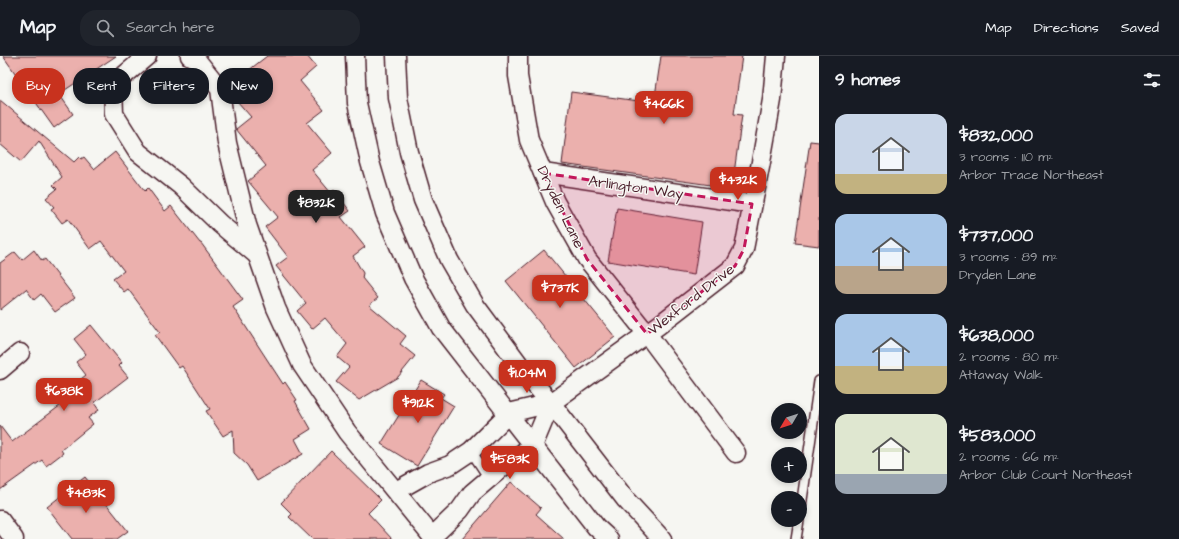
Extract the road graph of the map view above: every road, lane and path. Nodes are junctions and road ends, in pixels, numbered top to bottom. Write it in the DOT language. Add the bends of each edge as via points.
graph roads {
  1 [pos="147,56"];
  2 [pos="190,56"];
  3 [pos="355,56"];
  4 [pos="396,56"];
  5 [pos="518,56"];
  6 [pos="776,56"];
  7 [pos="543,173"];
  8 [pos="752,204"];
  9 [pos="258,255"];
  10 [pos="647,334"];
  11 [pos="20,353"];
  12 [pos="0,370"];
  13 [pos="819,380"];
  14 [pos="551,403"];
  15 [pos="509,413"];
  16 [pos="533,446"];
  17 [pos="471,451"];
  18 [pos="736,453"];
  19 [pos="489,478"];
  20 [pos="396,491"];
  21 [pos="803,491"];
  22 [pos="0,520"];
  23 [pos="798,527"];
  24 [pos="433,538"];
  25 [pos="14,539"];
  26 [pos="609,539"];
  27 [pos="662,539"];
  28 [pos="796,539"];
  1 -- 9 [label="street" via="113,85 114,114 138,152 181,186 220,224"];
  2 -- 9 [label="street" via="195,58 220,89 227,143 247,225"];
  3 -- 15 [label="street" via="357,103 385,213 410,270 441,328"];
  4 -- 14 [label="street" via="398,98 409,152 423,200 449,260 475,305"];
  5 -- 7 [label="street, Dryden Lane" via="518,76 530,140"];
  6 -- 8 [label="street, Wexford Drive" via="772,100"];
  7 -- 8 [label="street, Arlington Way"];
  7 -- 10 [label="street, Dryden Lane" via="555,202 587,259"];
  8 -- 10 [label="street, Wexford Drive" via="744,249 735,266"];
  9 -- 20 [label="street" via="276,308 302,366 347,432"];
  10 -- 14 [label="street, Wexford Drive"];
  10 -- 18 [label="street, Dryden Lane"];
  11 -- 12 [label="street"];
  13 -- 21 [label="lane"];
  14 -- 15 [label="street"];
  14 -- 16 [label="street"];
  14 -- 27 [label="street" via="626,500"];
  15 -- 16 [label="street"];
  15 -- 17 [label="street"];
  16 -- 19 [label="street"];
  16 -- 26 [label="street" via="596,527"];
  17 -- 19 [label="lane"];
  17 -- 20 [label="street" via="450,465 428,473"];
  19 -- 24 [label="street" via="472,493 460,510"];
  20 -- 24 [label="street"];
  22 -- 25 [label="street"];
  23 -- 28 [label="lane"];
}
